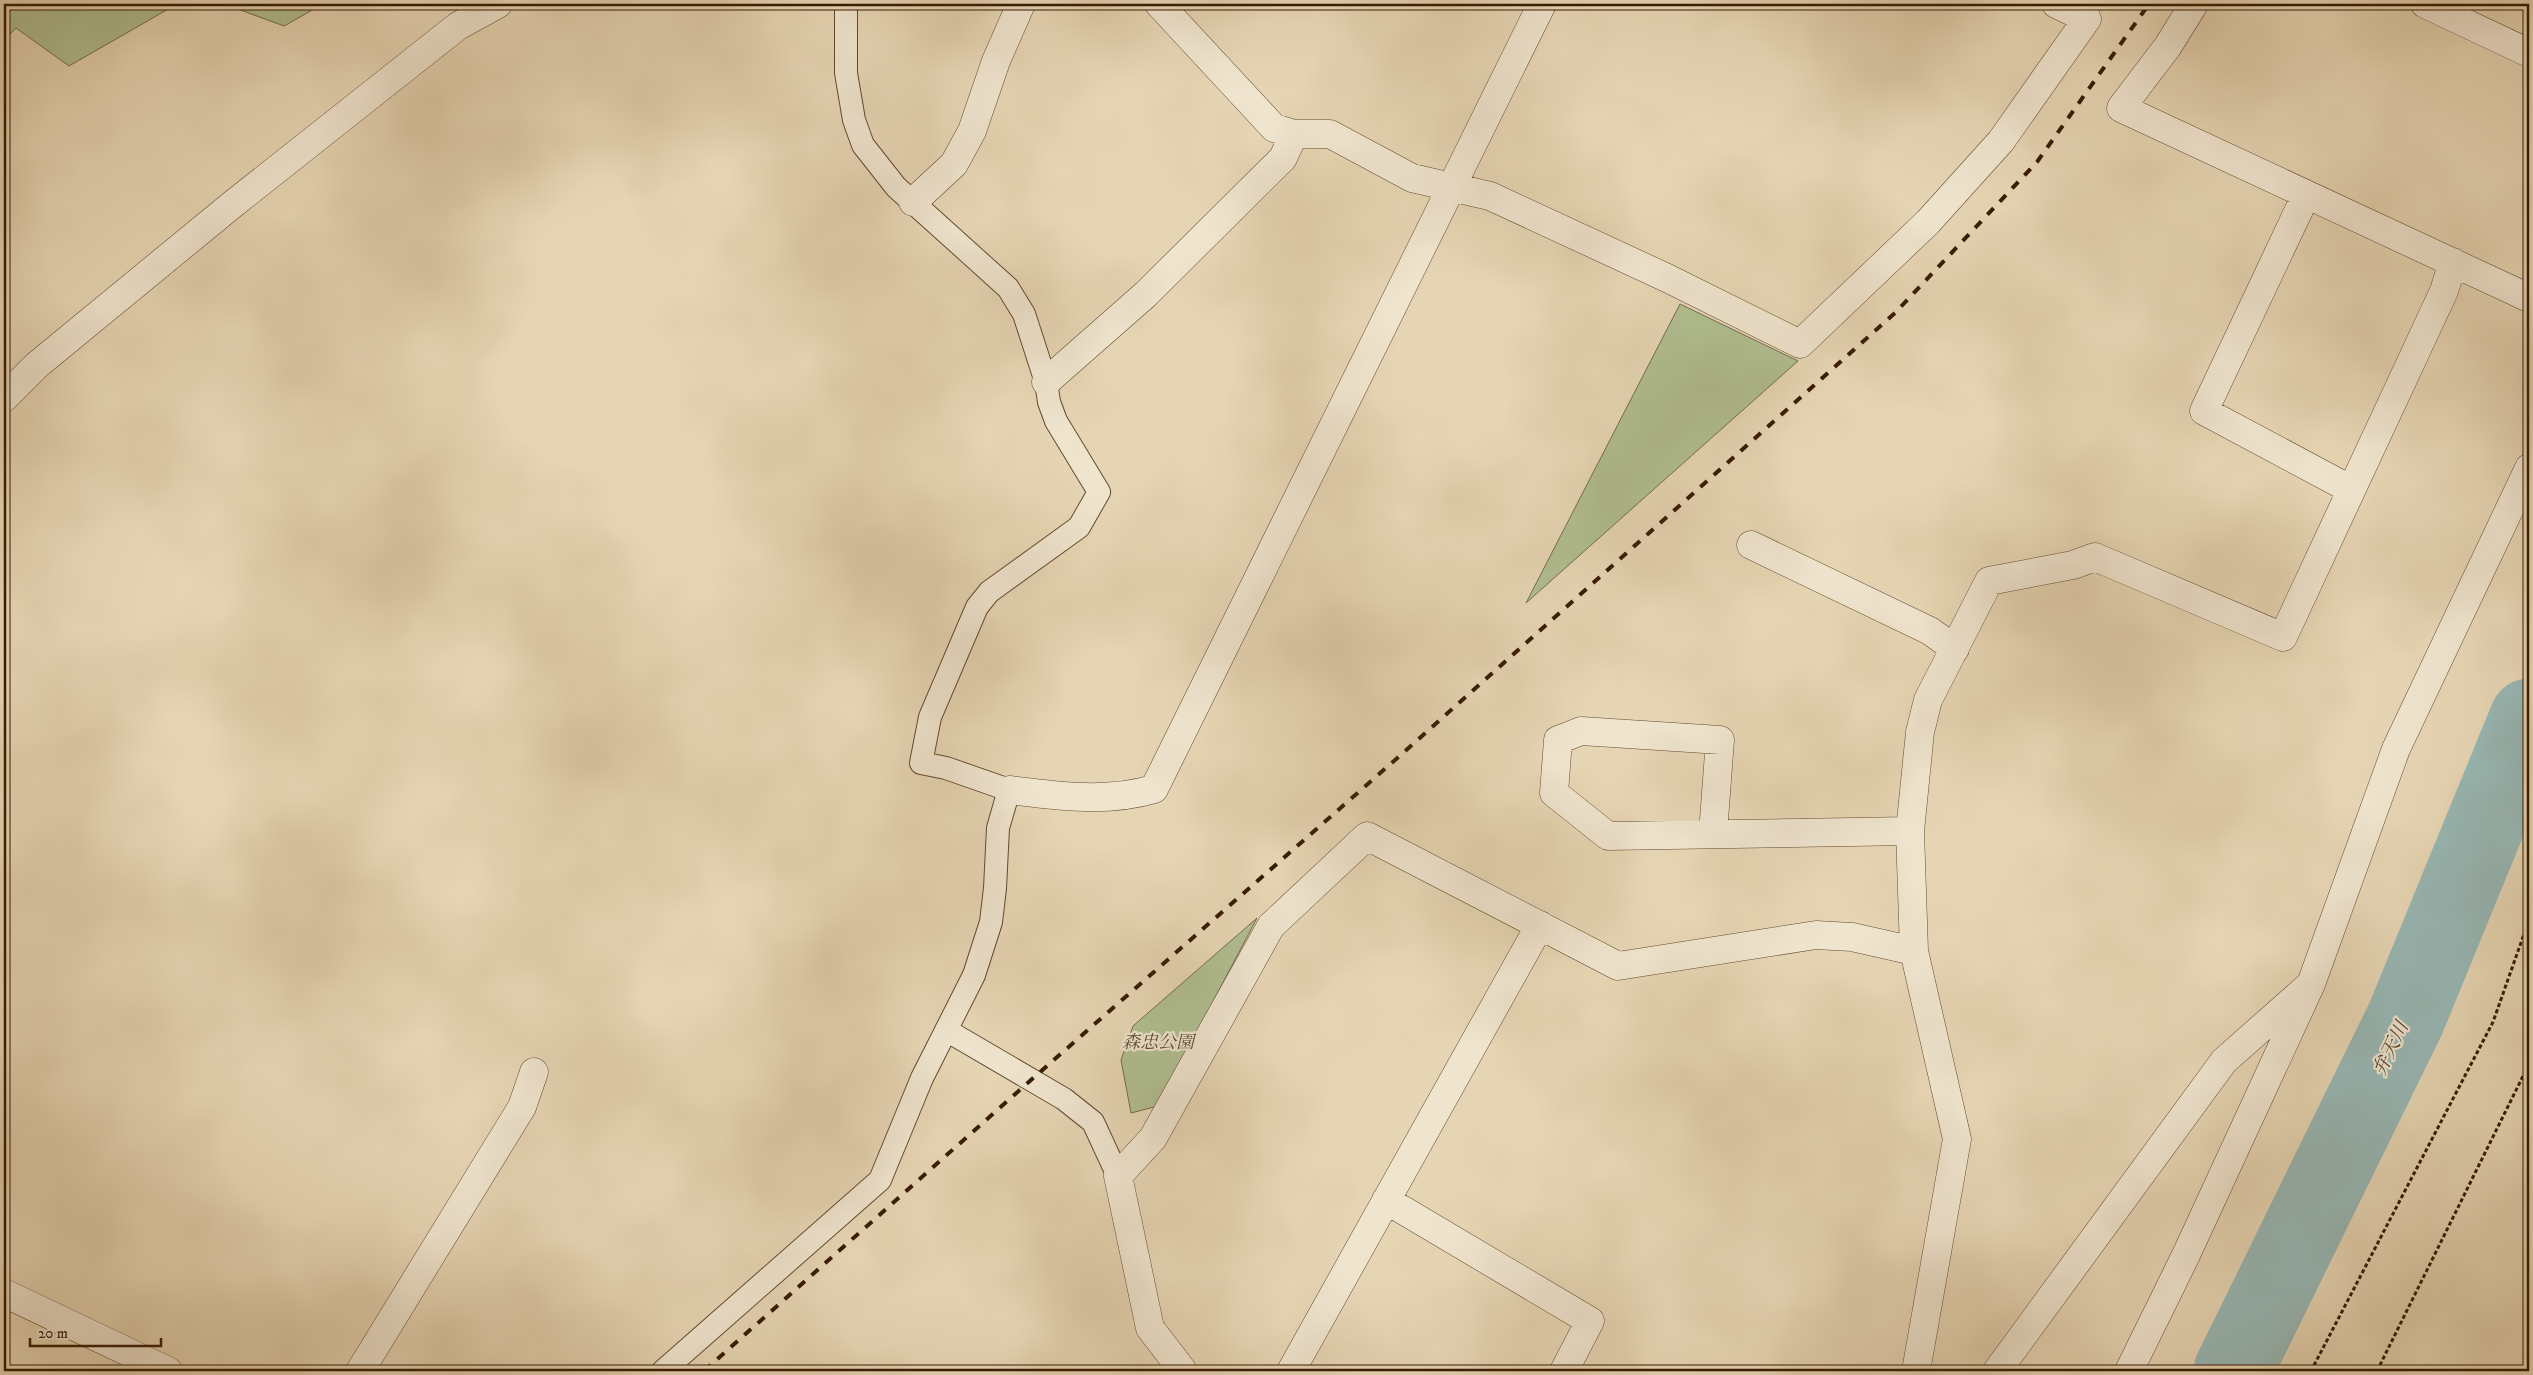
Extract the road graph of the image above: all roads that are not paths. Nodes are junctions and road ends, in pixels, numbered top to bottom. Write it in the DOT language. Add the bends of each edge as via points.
graph roads {
  1 [pos="498,4"];
  2 [pos="846,4"];
  3 [pos="1021,4"];
  4 [pos="1159,4"];
  5 [pos="1542,4"];
  6 [pos="2056,4"];
  7 [pos="2194,4"];
  8 [pos="2425,4"];
  9 [pos="2529,53"];
  10 [pos="1294,134"];
  11 [pos="1450,187"];
  12 [pos="2306,195"];
  13 [pos="913,202"];
  14 [pos="2453,262"];
  15 [pos="2529,298"];
  16 [pos="1046,382"];
  17 [pos="4,398"];
  18 [pos="2529,468"];
  19 [pos="2350,489"];
  20 [pos="1751,545"];
  21 [pos="1955,649"];
  22 [pos="1009,790"];
  23 [pos="1910,831"];
  24 [pos="1713,833"];
  25 [pos="1540,925"];
  26 [pos="1914,951"];
  27 [pos="2311,984"];
  28 [pos="946,1030"];
  29 [pos="534,1072"];
  30 [pos="1118,1176"];
  31 [pos="1386,1200"];
  32 [pos="4,1293"];
  33 [pos="168,1371"];
  34 [pos="360,1371"];
  35 [pos="663,1371"];
  36 [pos="1182,1371"];
  37 [pos="1291,1371"];
  38 [pos="1564,1371"];
  39 [pos="1916,1371"];
  40 [pos="1997,1371"];
  41 [pos="2129,1371"];
  1 -- 17 [label="street" via="458,26 240,197 37,365"];
  2 -- 13 [label="lane" via="846,73 854,120 863,145 896,188"];
  3 -- 13 [label="street" via="996,61 972,131 954,164"];
  4 -- 10 [label="street" via="1274,128"];
  5 -- 11 [label="street"];
  6 -- 11 [label="street" via="2087,20 2001,141 1928,222 1800,344 1490,196"];
  7 -- 12 [label="street" via="2168,46 2121,108"];
  8 -- 9 [label="street"];
  10 -- 11 [label="street" via="1330,134 1412,178"];
  10 -- 16 [label="street" via="1283,158 1146,294"];
  11 -- 22 [label="street" via="1154,788 1137,794 1072,798"];
  12 -- 14 [label="street"];
  12 -- 19 [label="street" via="2204,410"];
  13 -- 16 [label="lane" via="1008,288 1024,314"];
  14 -- 15 [label="street"];
  14 -- 19 [label="street" via="2444,291"];
  16 -- 22 [label="lane" via="1056,421 1099,492 1079,527 989,592 977,607 930,717 921,762"];
  18 -- 27 [label="street" via="2396,749"];
  19 -- 21 [label="street" via="2283,637 2095,557 2073,565 1989,581"];
  20 -- 21 [label="street" via="1930,630"];
  21 -- 23 [label="street" via="1928,700 1920,732"];
  22 -- 28 [label="lane" via="998,828 991,922 974,975"];
  23 -- 24 [label="street"];
  23 -- 26 [label="street"];
  24 -- 24 [label="street" via="1608,836 1554,792 1558,740 1581,731 1720,740"];
  25 -- 26 [label="street" via="1618,966 1816,934 1852,937"];
  25 -- 30 [label="street" via="1367,836 1271,926 1153,1138"];
  25 -- 31 [label="street"];
  26 -- 39 [label="street" via="1956,1139"];
  27 -- 40 [label="street" via="2224,1061"];
  27 -- 41 [label="street"];
  28 -- 30 [label="lane" via="1064,1100 1093,1122"];
  28 -- 35 [label="lane" via="922,1078 880,1180"];
  29 -- 34 [label="street" via="522,1107"];
  30 -- 36 [label="street" via="1150,1328"];
  31 -- 37 [label="street"];
  31 -- 38 [label="street" via="1590,1322"];
  32 -- 33 [label="street"];
}
